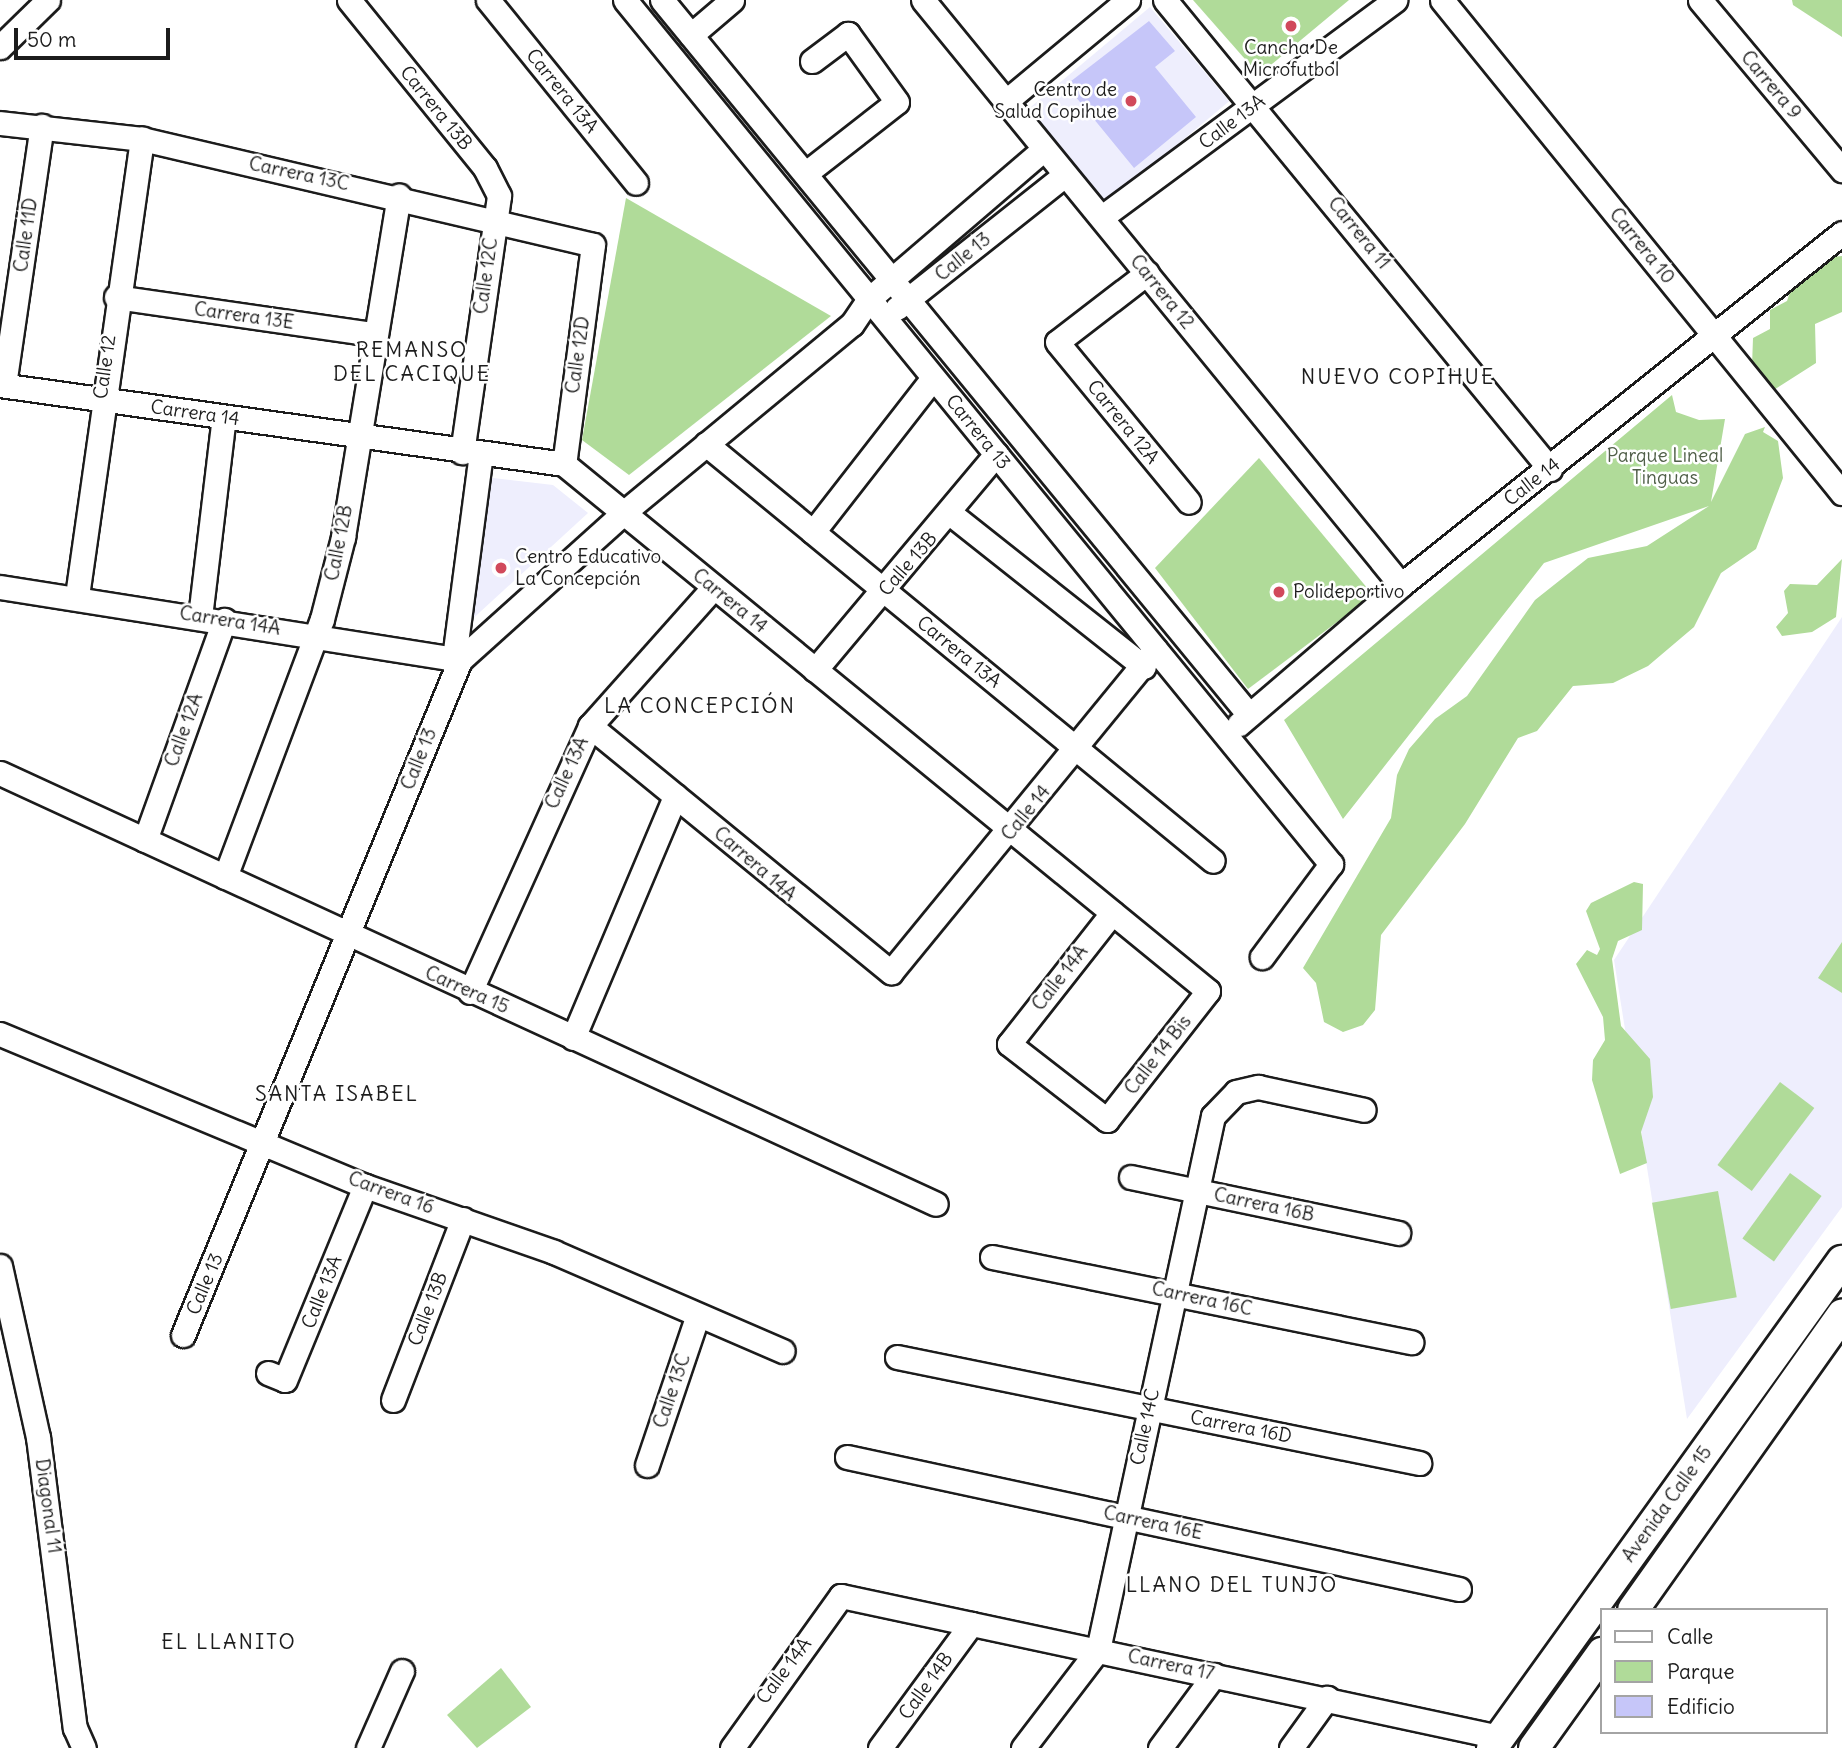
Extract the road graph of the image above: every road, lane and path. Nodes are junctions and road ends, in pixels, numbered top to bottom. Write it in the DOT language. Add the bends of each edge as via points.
graph roads {
  1 [pos="48,0"];
  2 [pos="349,0"];
  3 [pos="488,0"];
  4 [pos="625,0"];
  5 [pos="662,0"];
  6 [pos="732,0"];
  7 [pos="923,0"];
  8 [pos="1128,0"];
  9 [pos="1165,0"];
  10 [pos="1395,0"];
  11 [pos="1442,0"];
  12 [pos="1699,0"];
  13 [pos="0,18"];
  14 [pos="24,21"];
  15 [pos="691,35"];
  16 [pos="0,47"];
  17 [pos="812,61"];
  18 [pos="1005,102"];
  19 [pos="1255,106"];
  20 [pos="0,123"];
  21 [pos="42,126"];
  22 [pos="142,139"];
  23 [pos="1044,149"];
  24 [pos="1842,170"];
  25 [pos="806,173"];
  26 [pos="1065,175"];
  27 [pos="636,183"];
  28 [pos="399,195"];
  29 [pos="1102,217"];
  30 [pos="493,224"];
  31 [pos="1842,233"];
  32 [pos="593,245"];
  33 [pos="1147,273"];
  34 [pos="893,279"];
  35 [pos="116,297"];
  36 [pos="909,300"];
  37 [pos="876,308"];
  38 [pos="373,334"];
  39 [pos="1715,337"];
  40 [pos="933,378"];
  41 [pos="2,385"];
  42 [pos="100,400"];
  43 [pos="224,417"];
  44 [pos="356,436"];
  45 [pos="706,444"];
  46 [pos="472,453"];
  47 [pos="996,454"];
  48 [pos="564,464"];
  49 [pos="1550,469"];
  50 [pos="1842,493"];
  51 [pos="1189,502"];
  52 [pos="622,514"];
  53 [pos="951,514"];
  54 [pos="813,532"];
  55 [pos="1401,585"];
  56 [pos="0,587"];
  57 [pos="714,587"];
  58 [pos="884,591"];
  59 [pos="77,596"];
  60 [pos="200,617"];
  61 [pos="224,620"];
  62 [pos="314,634"];
  63 [pos="1149,658"];
  64 [pos="457,659"];
  65 [pos="815,670"];
  66 [pos="1249,715"];
  67 [pos="590,726"];
  68 [pos="1226,736"];
  69 [pos="1078,750"];
  70 [pos="0,773"];
  71 [pos="675,796"];
  72 [pos="1012,831"];
  73 [pos="145,839"];
  74 [pos="1213,861"];
  75 [pos="225,877"];
  76 [pos="1112,913"];
  77 [pos="347,936"];
  78 [pos="1262,957"];
  79 [pos="891,972"];
  80 [pos="1208,991"];
  81 [pos="470,992"];
  82 [pos="0,1034"];
  83 [pos="573,1038"];
  84 [pos="1364,1110"];
  85 [pos="1107,1120"];
  86 [pos="266,1142"];
  87 [pos="1130,1177"];
  88 [pos="365,1186"];
  89 [pos="1196,1190"];
  90 [pos="936,1204"];
  91 [pos="463,1219"];
  92 [pos="1398,1233"];
  93 [pos="992,1257"];
  94 [pos="1842,1261"];
  95 [pos="0,1266"];
  96 [pos="1173,1293"];
  97 [pos="1842,1315"];
  98 [pos="698,1317"];
  99 [pos="183,1335"];
  100 [pos="1411,1342"];
  101 [pos="783,1351"];
  102 [pos="897,1357"];
  103 [pos="268,1373"];
  104 [pos="393,1399"];
  105 [pos="1149,1408"];
  106 [pos="847,1457"];
  107 [pos="1419,1463"];
  108 [pos="647,1465"];
  109 [pos="1126,1517"];
  110 [pos="1459,1589"];
  111 [pos="841,1596"];
  112 [pos="1634,1608"];
  113 [pos="971,1623"];
  114 [pos="1098,1650"];
  115 [pos="1601,1654"];
  116 [pos="402,1671"];
  117 [pos="1214,1675"];
  118 [pos="1327,1698"];
  119 [pos="1502,1744"];
  120 [pos="84,1748"];
  121 [pos="368,1748"];
  122 [pos="732,1748"];
  123 [pos="880,1748"];
  124 [pos="1023,1748"];
  125 [pos="1160,1748"];
  126 [pos="1291,1748"];
  127 [pos="1534,1748"];
  1 -- 14 [label="street"];
  2 -- 30 [label="street, Carrera 13B" via="485,168 499,196"];
  3 -- 27 [label="street, Carrera 13A"];
  4 -- 37 [label="street, Carrera 13"];
  5 -- 15 [label="street, Carrera 13"];
  6 -- 15 [label="street"];
  7 -- 18 [label="street, Carrera 12"];
  8 -- 18 [label="street"];
  9 -- 19 [label="street, Carrera 11"];
  10 -- 19 [label="street, Calle 13A"];
  11 -- 39 [label="street, Carrera 10"];
  12 -- 24 [label="street, Carrera 9"];
  13 -- 14 [label="street"];
  14 -- 16 [label="street"];
  15 -- 25 [label="street, Carrera 13"];
  17 -- 25 [label="street" via="848,34 897,102"];
  18 -- 23 [label="street, Carrera 12"];
  19 -- 29 [label="street, Calle 13A"];
  19 -- 49 [label="street, Carrera 11"];
  20 -- 21 [label="street, Carrera 13C"];
  21 -- 22 [label="street, Carrera 13C"];
  21 -- 41 [label="street, Calle 11D"];
  22 -- 28 [label="street, Carrera 13C"];
  22 -- 35 [label="street, Calle 12"];
  23 -- 26 [label="street, Carrera 12"];
  23 -- 34 [label="street, Calle 13"];
  25 -- 34 [label="street, Carrera 13"];
  26 -- 29 [label="street, Carrera 12"];
  26 -- 36 [label="street, Calle 13"];
  28 -- 30 [label="street, Carrera 13C"];
  28 -- 38 [label="street, Calle 12B"];
  29 -- 33 [label="street, Carrera 12"];
  30 -- 32 [label="street, Carrera 13C"];
  30 -- 46 [label="street, Calle 12C"];
  31 -- 39 [label="street, Calle 14"];
  32 -- 48 [label="street, Calle 12D"];
  33 -- 51 [label="street, Carrera 12A" via="1058,342"];
  33 -- 55 [label="street, Carrera 12"];
  34 -- 36 [label="street, Carrera 13"];
  34 -- 37 [label="street, Calle 13"];
  35 -- 38 [label="street, Carrera 13E"];
  35 -- 42 [label="street, Calle 12"];
  36 -- 37 [label="street, Calle 13"];
  36 -- 66 [label="street, Carrera 13"];
  37 -- 40 [label="street, Carrera 13"];
  37 -- 45 [label="street, Calle 13"];
  38 -- 44 [label="street, Calle 12B"];
  39 -- 49 [label="street, Calle 14"];
  39 -- 50 [label="street, Carrera 10"];
  40 -- 47 [label="street, Carrera 13"];
  40 -- 54 [label="street"];
  41 -- 42 [label="street, Carrera 14"];
  42 -- 43 [label="street, Carrera 14"];
  42 -- 59 [label="street, Calle 12"];
  43 -- 44 [label="street, Carrera 14"];
  43 -- 60 [label="street"];
  44 -- 46 [label="street, Carrera 14"];
  44 -- 62 [label="street, Calle 12B" via="343,537"];
  45 -- 52 [label="street, Calle 13"];
  45 -- 54 [label="street, Carrera 13A"];
  46 -- 48 [label="street, Carrera 14"];
  46 -- 64 [label="street, Calle 12C"];
  47 -- 53 [label="street, Calle 13B"];
  47 -- 63 [label="street, Carrera 13"];
  48 -- 52 [label="street, Carrera 14"];
  49 -- 55 [label="street, Calle 14"];
  52 -- 57 [label="street, Carrera 14"];
  52 -- 64 [label="street, Calle 13"];
  53 -- 58 [label="street, Calle 13B"];
  53 -- 63 [label="street, Carrera 13"];
  54 -- 58 [label="street, Carrera 13A"];
  55 -- 66 [label="street, Calle 14"];
  56 -- 59 [label="street, Carrera 14A"];
  57 -- 65 [label="street, Carrera 14"];
  57 -- 67 [label="street, Calle 13A"];
  58 -- 65 [label="street, Calle 13B"];
  58 -- 69 [label="street, Carrera 13A"];
  59 -- 60 [label="street, Carrera 14A"];
  60 -- 61 [label="street, Carrera 14A"];
  61 -- 62 [label="street, Carrera 14A"];
  61 -- 73 [label="street, Calle 12A"];
  62 -- 64 [label="street, Carrera 14A"];
  62 -- 75 [label="street, Calle 12B"];
  63 -- 68 [label="street, Carrera 13"];
  63 -- 69 [label="street, Calle 14"];
  64 -- 77 [label="street, Calle 13"];
  65 -- 72 [label="street, Carrera 14"];
  66 -- 68 [label="street, Calle 14"];
  67 -- 71 [label="street, Carrera 14A"];
  67 -- 81 [label="street, Calle 13A"];
  68 -- 78 [label="street, Carrera 13" via="1331,864"];
  69 -- 72 [label="street, Calle 14"];
  69 -- 74 [label="street, Carrera 13A"];
  70 -- 73 [label="street, Carrera 15"];
  71 -- 79 [label="street, Carrera 14A"];
  71 -- 83 [label="street"];
  72 -- 76 [label="street, Carrera 14"];
  72 -- 79 [label="street, Calle 14"];
  73 -- 75 [label="street, Carrera 15"];
  75 -- 77 [label="street, Carrera 15"];
  76 -- 80 [label="street, Carrera 14"];
  76 -- 85 [label="street, Calle 14A" via="1009,1044"];
  77 -- 81 [label="street, Carrera 15"];
  77 -- 86 [label="street, Calle 13"];
  80 -- 85 [label="street, Calle 14 Bis"];
  81 -- 83 [label="street, Carrera 15"];
  82 -- 86 [label="street, Carrera 16"];
  83 -- 90 [label="street, Carrera 15"];
  84 -- 89 [label="street, Calle 14C" via="1258,1087 1236,1092 1213,1116"];
  86 -- 88 [label="street, Carrera 16"];
  86 -- 99 [label="street, Calle 13"];
  87 -- 89 [label="street, Carrera 16B"];
  88 -- 91 [label="street, Carrera 16"];
  88 -- 103 [label="street, Calle 13A" via="285,1380"];
  89 -- 92 [label="street, Carrera 16B"];
  89 -- 96 [label="street, Calle 14C"];
  91 -- 98 [label="street, Carrera 16"];
  91 -- 104 [label="street, Calle 13B"];
  93 -- 96 [label="street, Carrera 16C"];
  94 -- 119 [label="main road, Avenida Calle 15"];
  95 -- 120 [label="street, Diagonal 11" via="38,1437 75,1728"];
  96 -- 100 [label="street, Carrera 16C"];
  96 -- 105 [label="street, Calle 14C"];
  97 -- 112 [label="main road, Avenida Calle 15"];
  98 -- 101 [label="street, Carrera 16"];
  98 -- 108 [label="street, Calle 13C"];
  102 -- 105 [label="street, Carrera 16D"];
  105 -- 107 [label="street, Carrera 16D"];
  105 -- 109 [label="street, Calle 14C"];
  106 -- 109 [label="street, Carrera 16E"];
  109 -- 110 [label="street, Carrera 16E"];
  109 -- 114 [label="street, Calle 14C"];
  111 -- 113 [label="street, Carrera 17"];
  111 -- 122 [label="street, Calle 14A"];
  113 -- 114 [label="street, Carrera 17"];
  113 -- 123 [label="street, Calle 14B"];
  114 -- 117 [label="street, Carrera 17"];
  114 -- 124 [label="street, Calle 14C"];
  115 -- 127 [label="main road"];
  116 -- 121 [label="street"];
  117 -- 118 [label="street, Carrera 17"];
  117 -- 125 [label="street"];
  118 -- 119 [label="street, Carrera 17"];
  118 -- 126 [label="street"];
}
